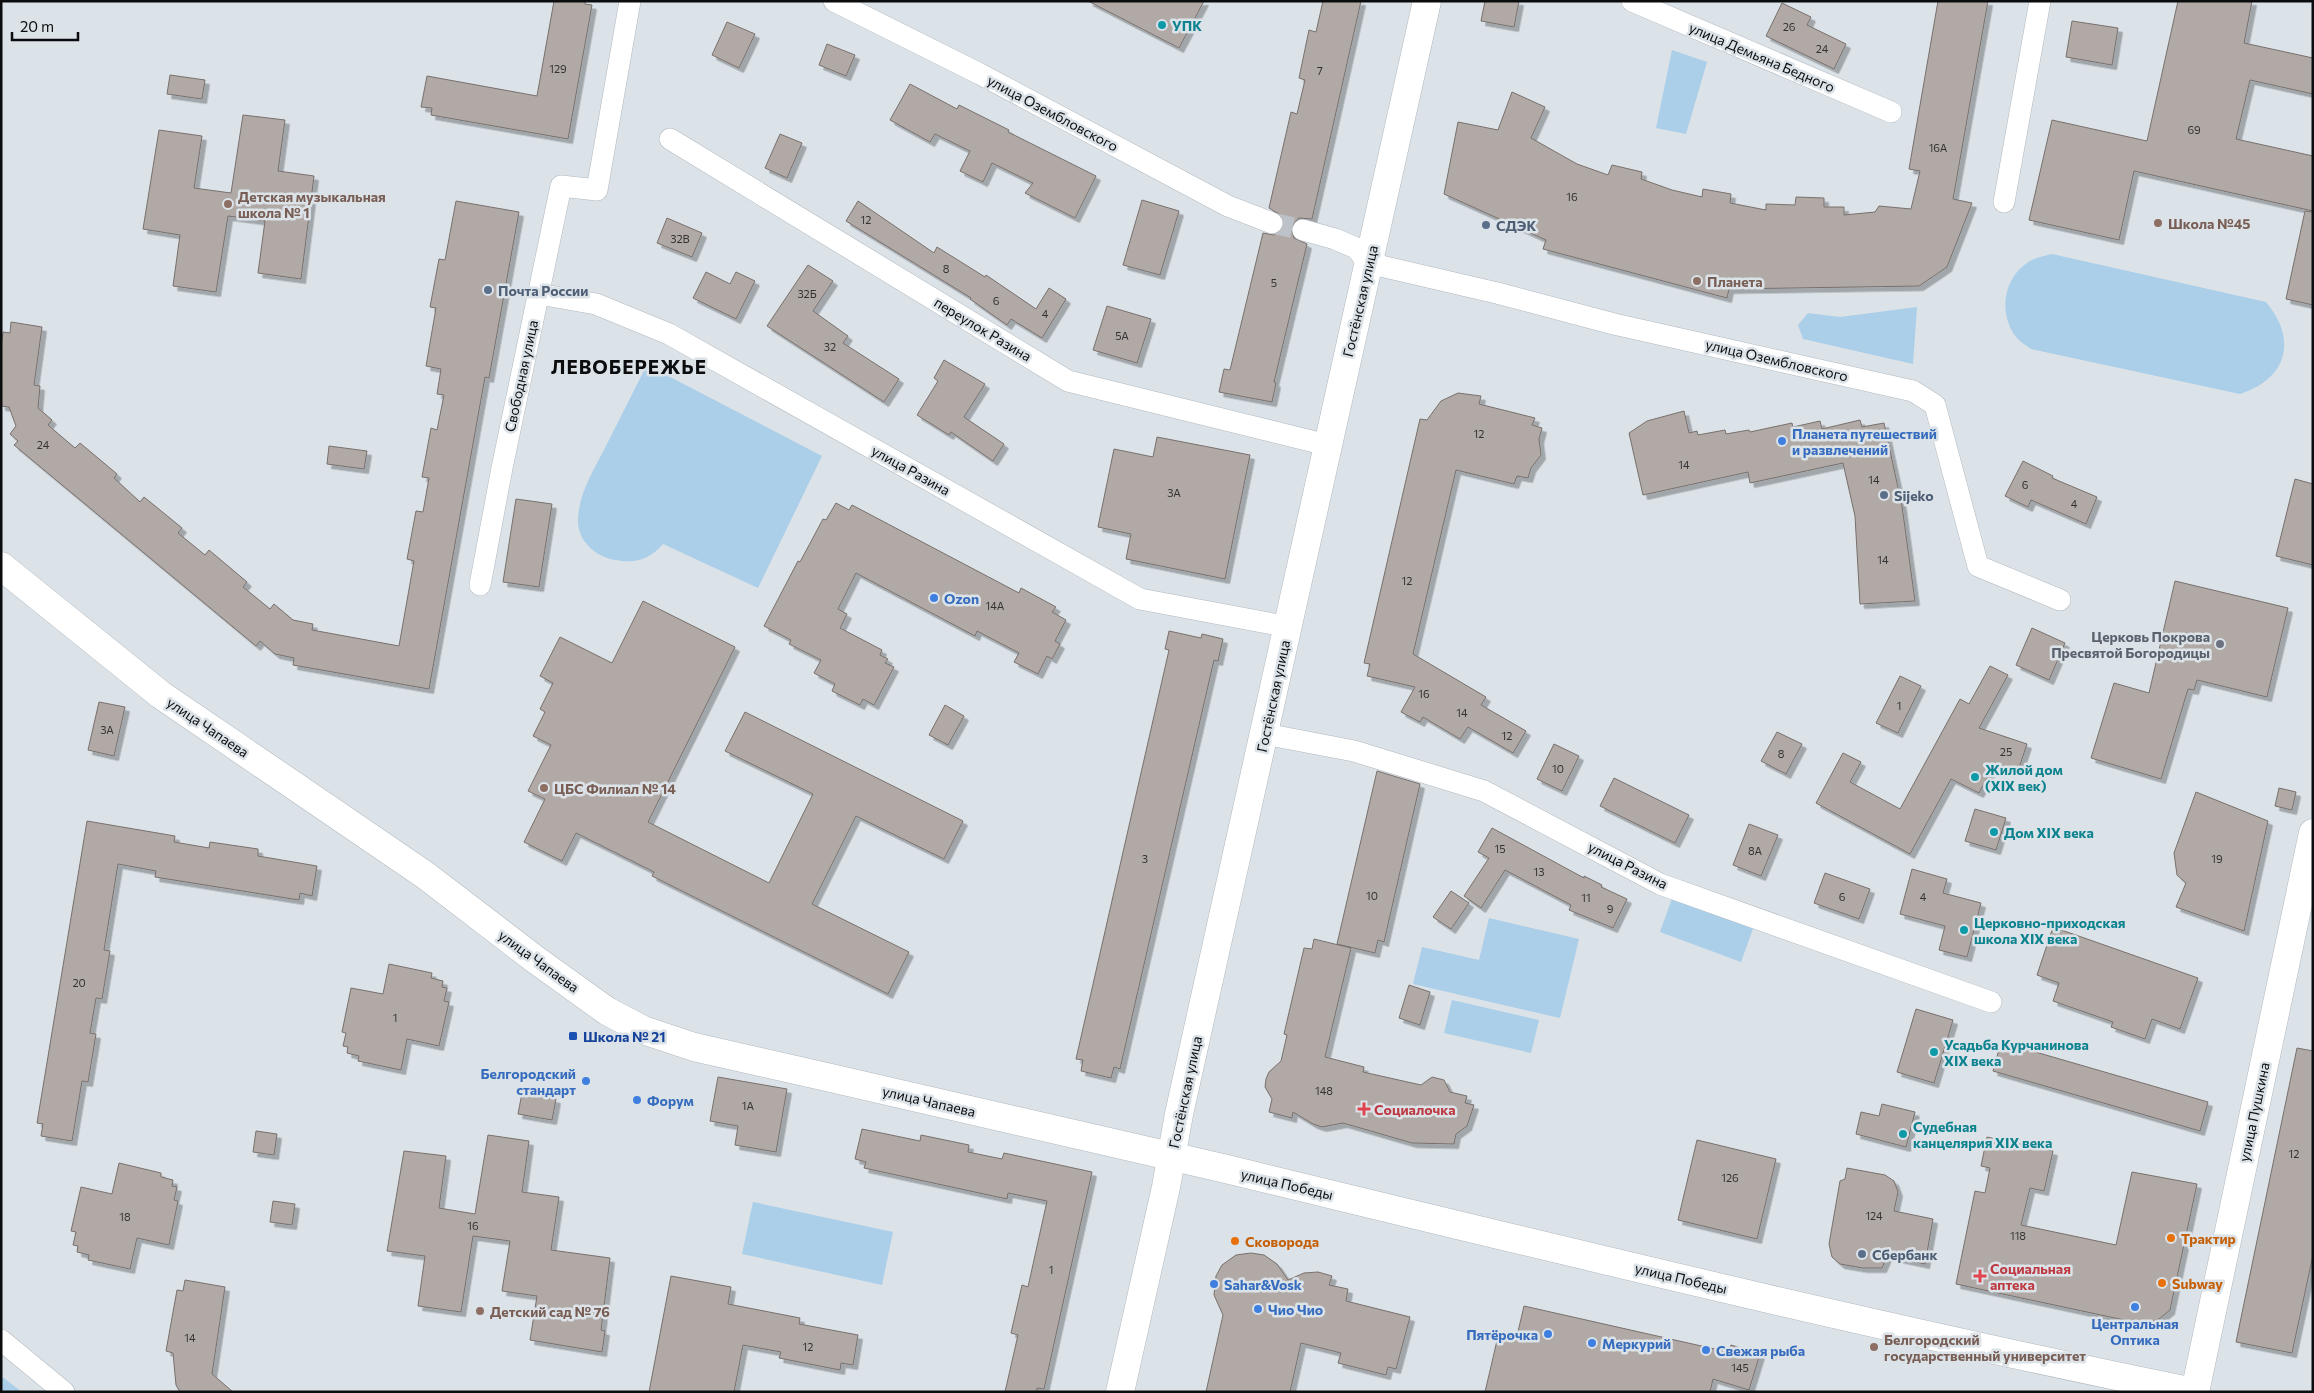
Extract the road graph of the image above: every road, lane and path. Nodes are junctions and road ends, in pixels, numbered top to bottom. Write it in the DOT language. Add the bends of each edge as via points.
graph roads {
  1 [pos="630,1"];
  2 [pos="834,1"];
  3 [pos="1428,1"];
  4 [pos="1632,1"];
  5 [pos="2040,1"];
  6 [pos="1891,112"];
  7 [pos="670,139"];
  8 [pos="2004,202"];
  9 [pos="1272,223"];
  10 [pos="1303,230"];
  11 [pos="1368,263"];
  12 [pos="539,294"];
  13 [pos="1327,445"];
  14 [pos="1,566"];
  15 [pos="480,585"];
  16 [pos="2060,600"];
  17 [pos="1289,627"];
  18 [pos="1265,734"];
  19 [pos="2313,833"];
  20 [pos="1991,1002"];
  21 [pos="1170,1157"];
  22 [pos="1,1340"];
  23 [pos="64,1392"];
  24 [pos="1120,1392"];
  25 [pos="2195,1392"];
  1 -- 12 [label="street, Свободная улица" via="597,190 561,186"];
  2 -- 9 [label="street, улица Озембловского" via="980,74 1228,206"];
  3 -- 11 [label="street, Гостёнская улица"];
  4 -- 6 [label="street, улица Демьяна Бедного"];
  5 -- 8 [label="street"];
  7 -- 13 [label="street, переулок Разина" via="1068,381"];
  10 -- 11 [label="street" via="1356,248"];
  11 -- 13 [label="street, Гостёнская улица"];
  11 -- 16 [label="street, улица Озембловского" via="1614,324 1913,391 1936,405 1978,566"];
  12 -- 15 [label="street, Свободная улица"];
  12 -- 17 [label="street, улица Разина" via="596,304 669,334 1140,599"];
  13 -- 17 [label="street, Гостёнская улица"];
  14 -- 21 [label="street, улица Чапаева" via="161,695 425,875 607,1011 643,1030 694,1046"];
  17 -- 18 [label="street, Гостёнская улица"];
  18 -- 20 [label="street, улица Разина" via="1354,751 1484,791 1660,884"];
  18 -- 21 [label="street, Гостёнская улица"];
  19 -- 25 [label="street, улица Пушкина"];
  21 -- 24 [label="street, Гостёнская улица"];
  21 -- 25 [label="street, улица Победы" via="1978,1347"];
  22 -- 23 [label="street"];
}
